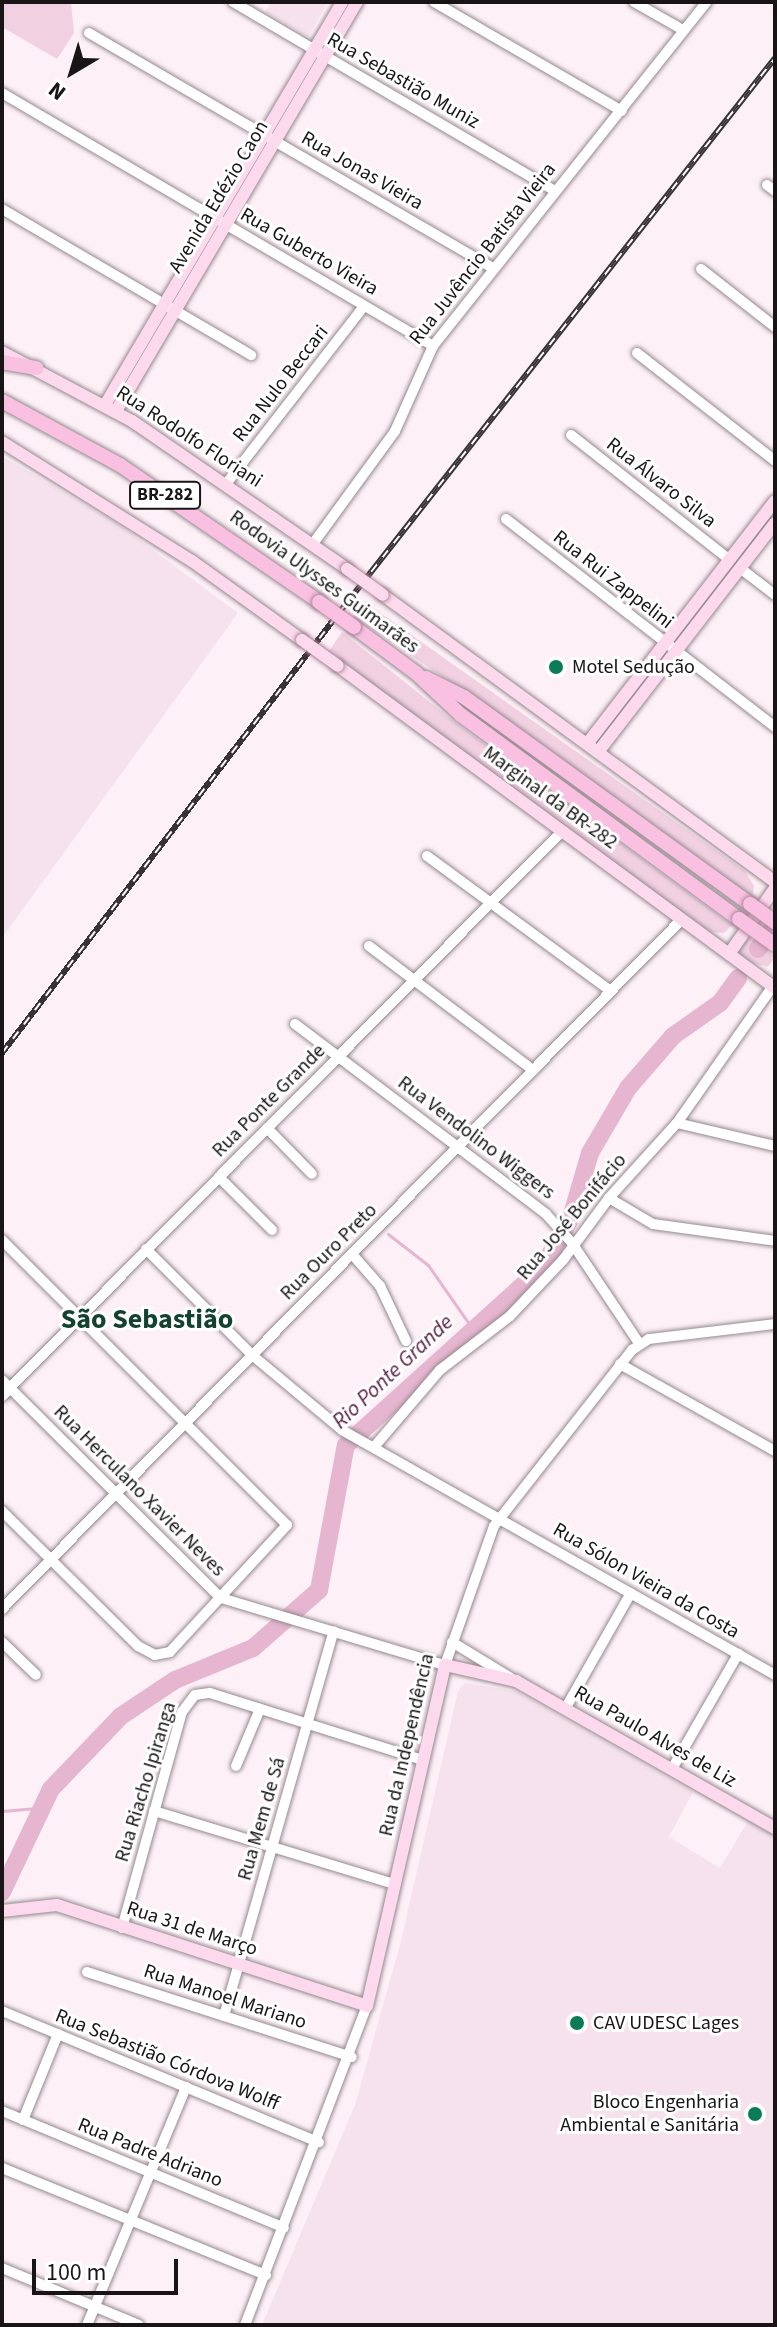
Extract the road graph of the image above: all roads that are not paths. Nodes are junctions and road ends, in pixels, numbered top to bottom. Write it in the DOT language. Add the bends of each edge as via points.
graph roads {
  1 [pos="233,2"];
  2 [pos="342,2"];
  3 [pos="357,2"];
  4 [pos="434,2"];
  5 [pos="634,2"];
  6 [pos="707,2"];
  7 [pos="683,30"];
  8 [pos="89,33"];
  9 [pos="319,53"];
  10 [pos="2,93"];
  11 [pos="622,111"];
  12 [pos="269,138"];
  13 [pos="555,191"];
  14 [pos="2,209"];
  15 [pos="220,221"];
  16 [pos="493,268"];
  17 [pos="701,269"];
  18 [pos="364,306"];
  19 [pos="169,307"];
  20 [pos="775,327"];
  21 [pos="433,346"];
  22 [pos="2,352"];
  23 [pos="637,353"];
  24 [pos="251,355"];
  25 [pos="2,362"];
  26 [pos="36,368"];
  27 [pos="2,401"];
  28 [pos="110,408"];
  29 [pos="571,435"];
  30 [pos="2,442"];
  31 [pos="775,461"];
  32 [pos="226,484"];
  33 [pos="775,501"];
  34 [pos="506,519"];
  35 [pos="775,523"];
  36 [pos="312,545"];
  37 [pos="735,564"];
  38 [pos="775,595"];
  39 [pos="671,647"];
  40 [pos="416,673"];
  41 [pos="775,727"];
  42 [pos="592,748"];
  43 [pos="562,831"];
  44 [pos="427,856"];
  45 [pos="775,882"];
  46 [pos="775,888"];
  47 [pos="490,903"];
  48 [pos="682,919"];
  49 [pos="775,922"];
  50 [pos="775,945"];
  51 [pos="369,946"];
  52 [pos="729,954"];
  53 [pos="414,980"];
  54 [pos="774,986"];
  55 [pos="611,991"];
  56 [pos="295,1024"];
  57 [pos="338,1056"];
  58 [pos="533,1070"];
  59 [pos="677,1123"];
  60 [pos="267,1128"];
  61 [pos="458,1146"];
  62 [pos="775,1146"];
  63 [pos="312,1174"];
  64 [pos="219,1177"];
  65 [pos="609,1198"];
  66 [pos="272,1230"];
  67 [pos="566,1236"];
  68 [pos="2,1240"];
  69 [pos="775,1241"];
  70 [pos="146,1249"];
  71 [pos="352,1254"];
  72 [pos="80,1317"];
  73 [pos="775,1324"];
  74 [pos="406,1341"];
  75 [pos="639,1343"];
  76 [pos="252,1355"];
  77 [pos="620,1364"];
  78 [pos="5,1388"];
  79 [pos="186,1422"];
  80 [pos="374,1447"];
  81 [pos="775,1451"];
  82 [pos="116,1494"];
  83 [pos="2,1511"];
  84 [pos="499,1518"];
  85 [pos="51,1560"];
  86 [pos="631,1593"];
  87 [pos="221,1598"];
  88 [pos="2,1609"];
  89 [pos="334,1631"];
  90 [pos="2,1642"];
  91 [pos="452,1642"];
  92 [pos="738,1654"];
  93 [pos="445,1665"];
  94 [pos="36,1675"];
  95 [pos="775,1675"];
  96 [pos="516,1681"];
  97 [pos="260,1709"];
  98 [pos="565,1709"];
  99 [pos="307,1724"];
  100 [pos="423,1760"];
  101 [pos="236,1766"];
  102 [pos="672,1769"];
  103 [pos="154,1811"];
  104 [pos="775,1828"];
  105 [pos="272,1847"];
  106 [pos="395,1884"];
  107 [pos="2,1911"];
  108 [pos="122,1928"];
  109 [pos="239,1965"];
  110 [pos="87,1972"];
  111 [pos="367,2006"];
  112 [pos="2,2011"];
  113 [pos="224,2016"];
  114 [pos="58,2034"];
  115 [pos="352,2057"];
  116 [pos="186,2087"];
  117 [pos="2,2111"];
  118 [pos="23,2120"];
  119 [pos="319,2142"];
  120 [pos="2,2168"];
  121 [pos="151,2173"];
  122 [pos="131,2220"];
  123 [pos="284,2228"];
  124 [pos="2,2268"];
  125 [pos="266,2275"];
  126 [pos="95,2307"];
  127 [pos="87,2325"];
  128 [pos="139,2325"];
  129 [pos="245,2325"];
  1 -- 9 [label="street, Rua Sebastião Muniz"];
  2 -- 9 [label="main road, Avenida Edézio Caon"];
  3 -- 9 [label="main road, Avenida Edézio Caon"];
  4 -- 11 [label="street"];
  5 -- 7 [label="street"];
  6 -- 7 [label="street, Rua Juvêncio Batista Vieira"];
  7 -- 11 [label="street, Rua Juvêncio Batista Vieira"];
  8 -- 12 [label="street, Rua Jonas Vieira"];
  9 -- 12 [label="main road, Avenida Edézio Caon"];
  9 -- 13 [label="street, Rua Sebastião Muniz"];
  10 -- 15 [label="street, Rua Guberto Vieira"];
  11 -- 13 [label="street, Rua Juvêncio Batista Vieira"];
  12 -- 15 [label="main road, Avenida Edézio Caon"];
  12 -- 16 [label="street, Rua Jonas Vieira"];
  13 -- 16 [label="street, Rua Juvêncio Batista Vieira"];
  14 -- 19 [label="street"];
  15 -- 18 [label="street, Rua Guberto Vieira"];
  15 -- 19 [label="main road, Avenida Edézio Caon"];
  16 -- 21 [label="street, Rua Juvêncio Batista Vieira"];
  17 -- 20 [label="street"];
  18 -- 21 [label="street, Rua Guberto Vieira"];
  18 -- 32 [label="street, Rua Nulo Beccari"];
  19 -- 24 [label="street"];
  19 -- 28 [label="main road, Avenida Edézio Caon"];
  21 -- 36 [label="street, Rua Juvêncio Batista Vieira" via="418,369 395,431"];
  22 -- 26 [label="main road, Rua Rodolfo Floriani"];
  23 -- 31 [label="street"];
  25 -- 26 [label="highway"];
  26 -- 28 [label="main road, Rua Rodolfo Floriani"];
  27 -- 40 [label="highway, Rodovia Ulysses Guimarães / BR-282, bridge" via="120,465"];
  28 -- 32 [label="main road, Rua Rodolfo Floriani"];
  29 -- 37 [label="street, Rua Álvaro Silva"];
  30 -- 43 [label="main road, Marginal da BR-282, bridge" via="180,553"];
  32 -- 36 [label="main road, Rua Rodolfo Floriani"];
  33 -- 37 [label="main road"];
  34 -- 39 [label="street, Rua Rui Zappelini"];
  35 -- 37 [label="main road"];
  36 -- 42 [label="main road, Rua Rodolfo Floriani, bridge"];
  37 -- 38 [label="street, Rua Álvaro Silva"];
  37 -- 39 [label="main road"];
  39 -- 41 [label="street, Rua Rui Zappelini"];
  39 -- 42 [label="main road"];
  40 -- 49 [label="highway, Rodovia Ulysses Guimarães / BR-282, bridge" via="464,697"];
  40 -- 50 [label="highway, Rodovia Ulysses Guimarães / BR-282, bridge" via="461,715"];
  42 -- 45 [label="main road"];
  43 -- 47 [label="street, Rua Ponte Grande"];
  43 -- 48 [label="main road, Marginal da BR-282"];
  44 -- 47 [label="street"];
  46 -- 52 [label="main road"];
  47 -- 53 [label="street, Rua Ponte Grande"];
  47 -- 55 [label="street"];
  48 -- 52 [label="main road, Marginal da BR-282"];
  48 -- 55 [label="street, Rua Ouro Preto"];
  51 -- 53 [label="street"];
  52 -- 54 [label="main road, Marginal da BR-282"];
  53 -- 57 [label="street, Rua Ponte Grande"];
  53 -- 58 [label="street"];
  54 -- 59 [label="street, Rua José Bonifácio"];
  55 -- 58 [label="street, Rua Ouro Preto"];
  56 -- 57 [label="street, Rua Vendolino Wiggers"];
  57 -- 60 [label="street, Rua Ponte Grande"];
  57 -- 61 [label="street, Rua Vendolino Wiggers"];
  58 -- 61 [label="street, Rua Ouro Preto"];
  59 -- 62 [label="street"];
  59 -- 65 [label="street, Rua José Bonifácio"];
  60 -- 63 [label="street"];
  60 -- 64 [label="street, Rua Ponte Grande"];
  61 -- 67 [label="street, Rua Vendolino Wiggers"];
  61 -- 71 [label="street, Rua Ouro Preto"];
  64 -- 66 [label="street"];
  64 -- 70 [label="street, Rua Ponte Grande"];
  65 -- 67 [label="street, Rua José Bonifácio"];
  65 -- 69 [label="street" via="653,1224"];
  67 -- 75 [label="street, Rua Vendolino Wiggers"];
  67 -- 80 [label="street, Rua José Bonifácio" via="533,1293 440,1370"];
  68 -- 72 [label="street"];
  70 -- 72 [label="street, Rua Ponte Grande"];
  70 -- 76 [label="street, Rua Sólon Vieira da Costa"];
  71 -- 74 [label="street" via="380,1286"];
  71 -- 76 [label="street, Rua Ouro Preto"];
  72 -- 78 [label="street, Rua Ponte Grande"];
  72 -- 79 [label="street"];
  73 -- 75 [label="street"];
  75 -- 77 [label="street, Rua da Independência"];
  76 -- 79 [label="street, Rua Ouro Preto"];
  76 -- 80 [label="street, Rua Sólon Vieira da Costa" via="349,1434"];
  77 -- 81 [label="street"];
  77 -- 84 [label="street, Rua da Independência"];
  78 -- 82 [label="street, Rua Herculano Xavier Neves"];
  79 -- 82 [label="street, Rua Ouro Preto"];
  79 -- 87 [label="street" via="287,1525"];
  80 -- 84 [label="street, Rua Sólon Vieira da Costa"];
  82 -- 85 [label="street, Rua Ouro Preto"];
  82 -- 87 [label="street, Rua Herculano Xavier Neves"];
  83 -- 85 [label="street"];
  84 -- 86 [label="street, Rua Sólon Vieira da Costa"];
  84 -- 91 [label="street, Rua da Independência" via="481,1553"];
  85 -- 87 [label="street" via="138,1646 155,1655 170,1652"];
  85 -- 88 [label="street, Rua Ouro Preto"];
  86 -- 92 [label="street, Rua Sólon Vieira da Costa"];
  86 -- 98 [label="street"];
  87 -- 89 [label="street, Rua Herculano Xavier Neves"];
  89 -- 93 [label="street, Rua Herculano Xavier Neves"];
  89 -- 99 [label="street, Rua Mem de Sá"];
  90 -- 94 [label="street"];
  91 -- 93 [label="street, Rua da Independência"];
  91 -- 96 [label="street, Rua Paulo Alves de Liz"];
  92 -- 95 [label="street, Rua Sólon Vieira da Costa"];
  92 -- 102 [label="street"];
  93 -- 96 [label="main road, Rua Paulo Alves de Liz"];
  93 -- 100 [label="main road, Rua da Independência"];
  96 -- 98 [label="main road, Rua Paulo Alves de Liz"];
  97 -- 99 [label="street"];
  97 -- 101 [label="street"];
  97 -- 103 [label="street, Rua Riacho Ipiranga" via="210,1693 195,1695 182,1712"];
  98 -- 102 [label="main road, Rua Paulo Alves de Liz"];
  99 -- 100 [label="street"];
  99 -- 105 [label="street, Rua Mem de Sá"];
  100 -- 106 [label="main road, Rua da Independência"];
  102 -- 104 [label="main road, Rua Paulo Alves de Liz"];
  103 -- 105 [label="street"];
  103 -- 108 [label="street, Rua Riacho Ipiranga"];
  105 -- 106 [label="street"];
  105 -- 109 [label="street, Rua Mem de Sá"];
  106 -- 111 [label="main road, Rua da Independência"];
  107 -- 108 [label="main road, Rua 31 de Março" via="57,1905"];
  108 -- 109 [label="main road, Rua 31 de Março"];
  109 -- 111 [label="main road, Rua 31 de Março"];
  109 -- 113 [label="street, Rua Mem de Sá"];
  110 -- 113 [label="street, Rua Manoel Mariano"];
  111 -- 115 [label="street, Rua da Independência"];
  112 -- 114 [label="street, Rua Sebastião Córdova Wolff"];
  113 -- 115 [label="street, Rua Manoel Mariano"];
  114 -- 116 [label="street, Rua Sebastião Córdova Wolff"];
  114 -- 118 [label="street"];
  115 -- 119 [label="street, Rua da Independência"];
  116 -- 119 [label="street, Rua Sebastião Córdova Wolff"];
  116 -- 121 [label="street"];
  117 -- 118 [label="street, Rua Padre Adriano"];
  118 -- 121 [label="street, Rua Padre Adriano"];
  119 -- 123 [label="street, Rua da Independência"];
  120 -- 122 [label="street"];
  121 -- 122 [label="street"];
  121 -- 123 [label="street, Rua Padre Adriano"];
  122 -- 125 [label="street"];
  122 -- 126 [label="street"];
  123 -- 125 [label="street, Rua da Independência"];
  124 -- 126 [label="street"];
  125 -- 129 [label="street, Rua da Independência"];
  126 -- 127 [label="street"];
  126 -- 128 [label="street"];
}
